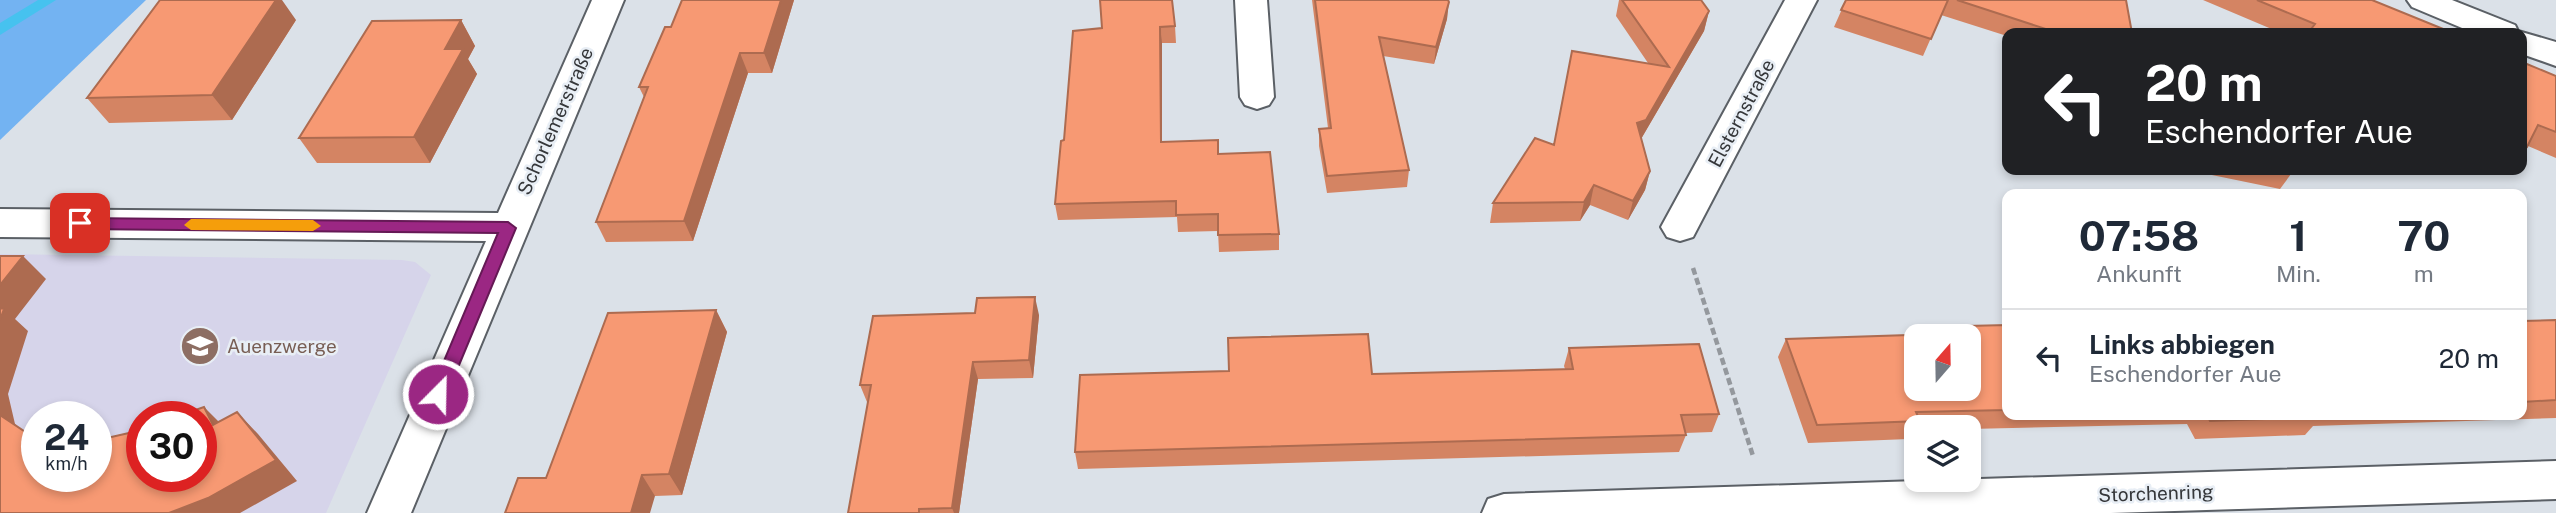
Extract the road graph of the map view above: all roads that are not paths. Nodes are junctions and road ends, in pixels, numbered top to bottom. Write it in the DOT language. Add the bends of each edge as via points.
graph roads {
  1 [pos="608,0"];
  2 [pos="1251,0"];
  3 [pos="1801,0"];
  4 [pos="2423,0"];
  5 [pos="2492,28"];
  6 [pos="2527,43"];
  7 [pos="2556,55"];
  8 [pos="1257,97"];
  9 [pos="0,223"];
  10 [pos="1680,227"];
  11 [pos="508,228"];
  12 [pos="2556,480"];
  13 [pos="388,513"];
  14 [pos="1504,513"];
  1 -- 11 [label="street, Schorlemerstraße"];
  2 -- 8 [label="street"];
  3 -- 10 [label="street, Elsternstraße"];
  4 -- 5 [label="street"];
  6 -- 7 [label="street"];
  9 -- 11 [label="street"];
  11 -- 13 [label="street, Schorlemerstraße"];
  12 -- 14 [label="street, Storchenring"];
}
